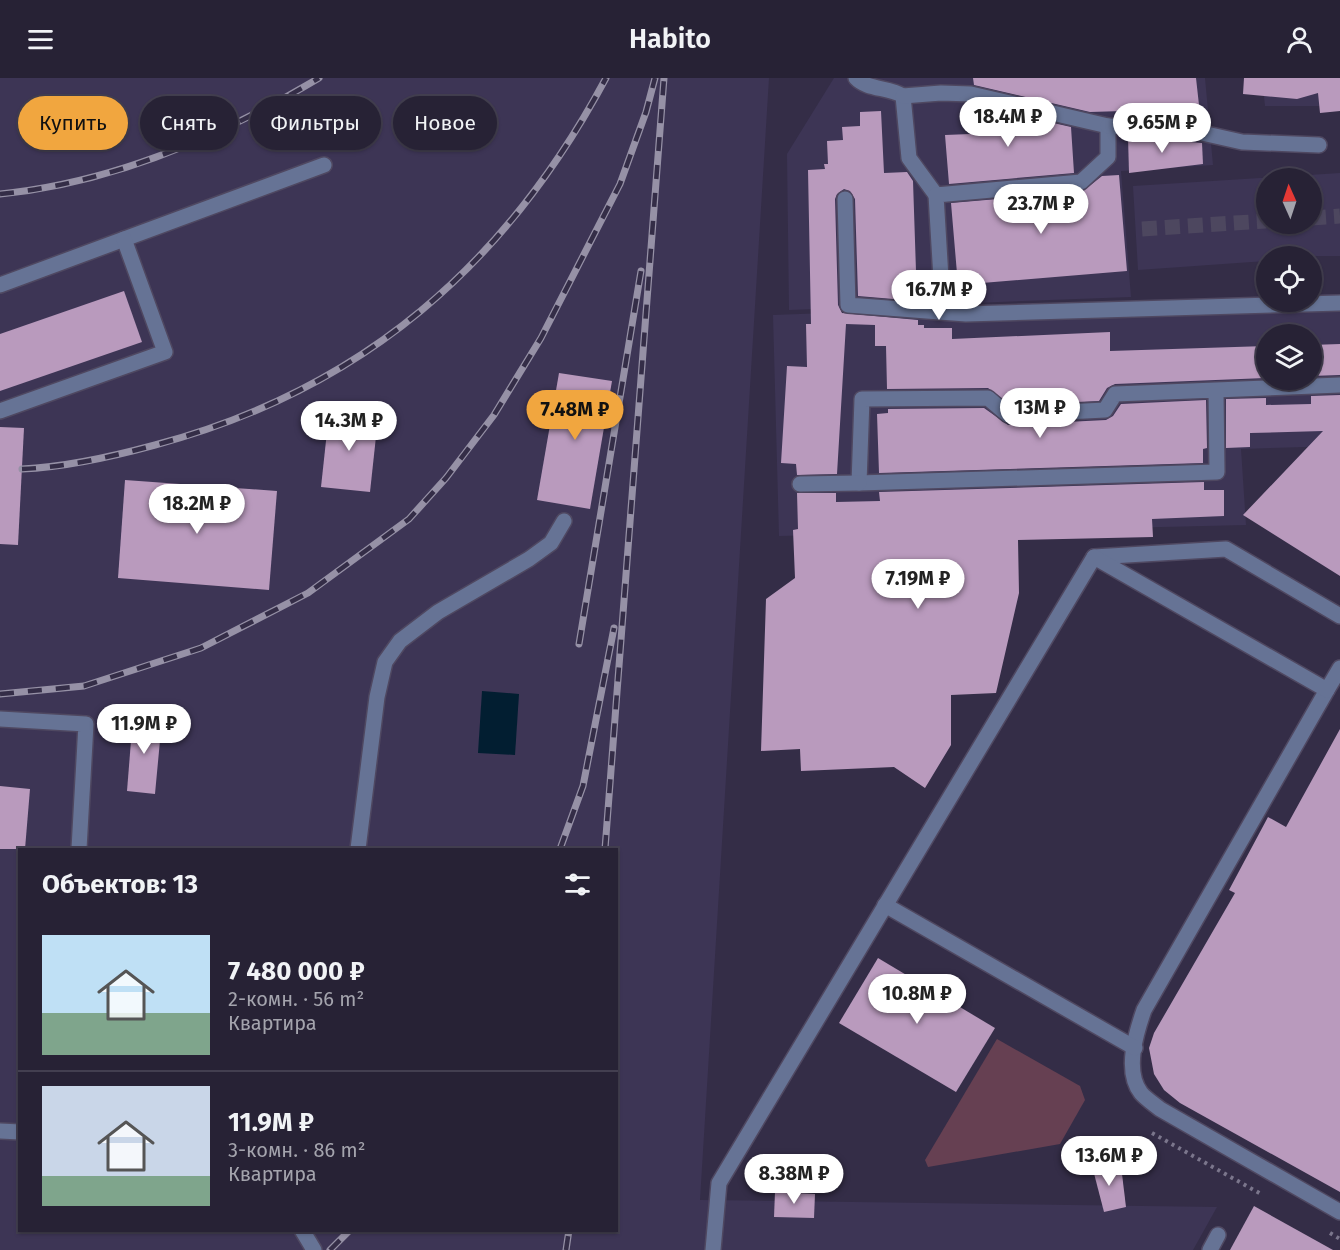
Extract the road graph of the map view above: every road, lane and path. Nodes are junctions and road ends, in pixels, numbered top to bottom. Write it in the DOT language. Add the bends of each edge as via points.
graph roads {
  1 [pos="856,78"];
  2 [pos="903,96"];
  3 [pos="1108,126"];
  4 [pos="1319,145"];
  5 [pos="324,165"];
  6 [pos="936,195"];
  7 [pos="845,199"];
  8 [pos="124,239"];
  9 [pos="0,285"];
  10 [pos="1340,303"];
  11 [pos="943,312"];
  12 [pos="1340,386"];
  13 [pos="1216,390"];
  14 [pos="0,411"];
  15 [pos="859,483"];
  16 [pos="800,484"];
  17 [pos="564,521"];
  18 [pos="1094,557"];
  19 [pos="1340,616"];
  20 [pos="1340,668"];
  21 [pos="1327,690"];
  22 [pos="0,719"];
  23 [pos="79,848"];
  24 [pos="358,848"];
  25 [pos="885,905"];
  26 [pos="1135,1048"];
  27 [pos="0,1131"];
  28 [pos="18,1132"];
  29 [pos="1152,1133"];
  30 [pos="1271,1200"];
  31 [pos="1340,1212"];
  32 [pos="1320,1227"];
  33 [pos="303,1232"];
  34 [pos="1218,1236"];
  35 [pos="1340,1239"];
  36 [pos="314,1250"];
  37 [pos="713,1250"];
  38 [pos="1210,1250"];
  1 -- 2 [label="lane"];
  2 -- 3 [label="lane" via="971,94"];
  2 -- 6 [label="lane" via="909,158"];
  3 -- 4 [label="lane" via="1192,131 1242,142"];
  3 -- 6 [label="lane" via="1108,156 1081,182"];
  5 -- 8 [label="lane"];
  6 -- 11 [label="lane"];
  7 -- 11 [label="lane" via="848,305"];
  8 -- 9 [label="lane"];
  8 -- 14 [label="lane" via="165,352"];
  10 -- 11 [label="lane"];
  12 -- 13 [label="lane"];
  13 -- 15 [label="lane" via="1217,471"];
  13 -- 15 [label="lane" via="1115,394 1106,410 1008,415 988,398 862,399"];
  15 -- 16 [label="lane"];
  17 -- 24 [label="lane" via="551,543 438,612 400,640 385,662"];
  18 -- 19 [label="lane" via="1226,549"];
  18 -- 21 [label="lane"];
  18 -- 25 [label="lane"];
  20 -- 21 [label="lane"];
  21 -- 26 [label="lane" via="1144,1010"];
  22 -- 23 [label="lane" via="86,724"];
  25 -- 26 [label="lane"];
  25 -- 37 [label="lane" via="719,1183"];
  26 -- 31 [label="lane" via="1132,1066 1140,1092 1160,1109"];
  27 -- 28 [label="lane"];
  29 -- 30 [label="path"];
  32 -- 35 [label="path"];
  33 -- 36 [label="lane"];
  34 -- 38 [label="lane"];
}
